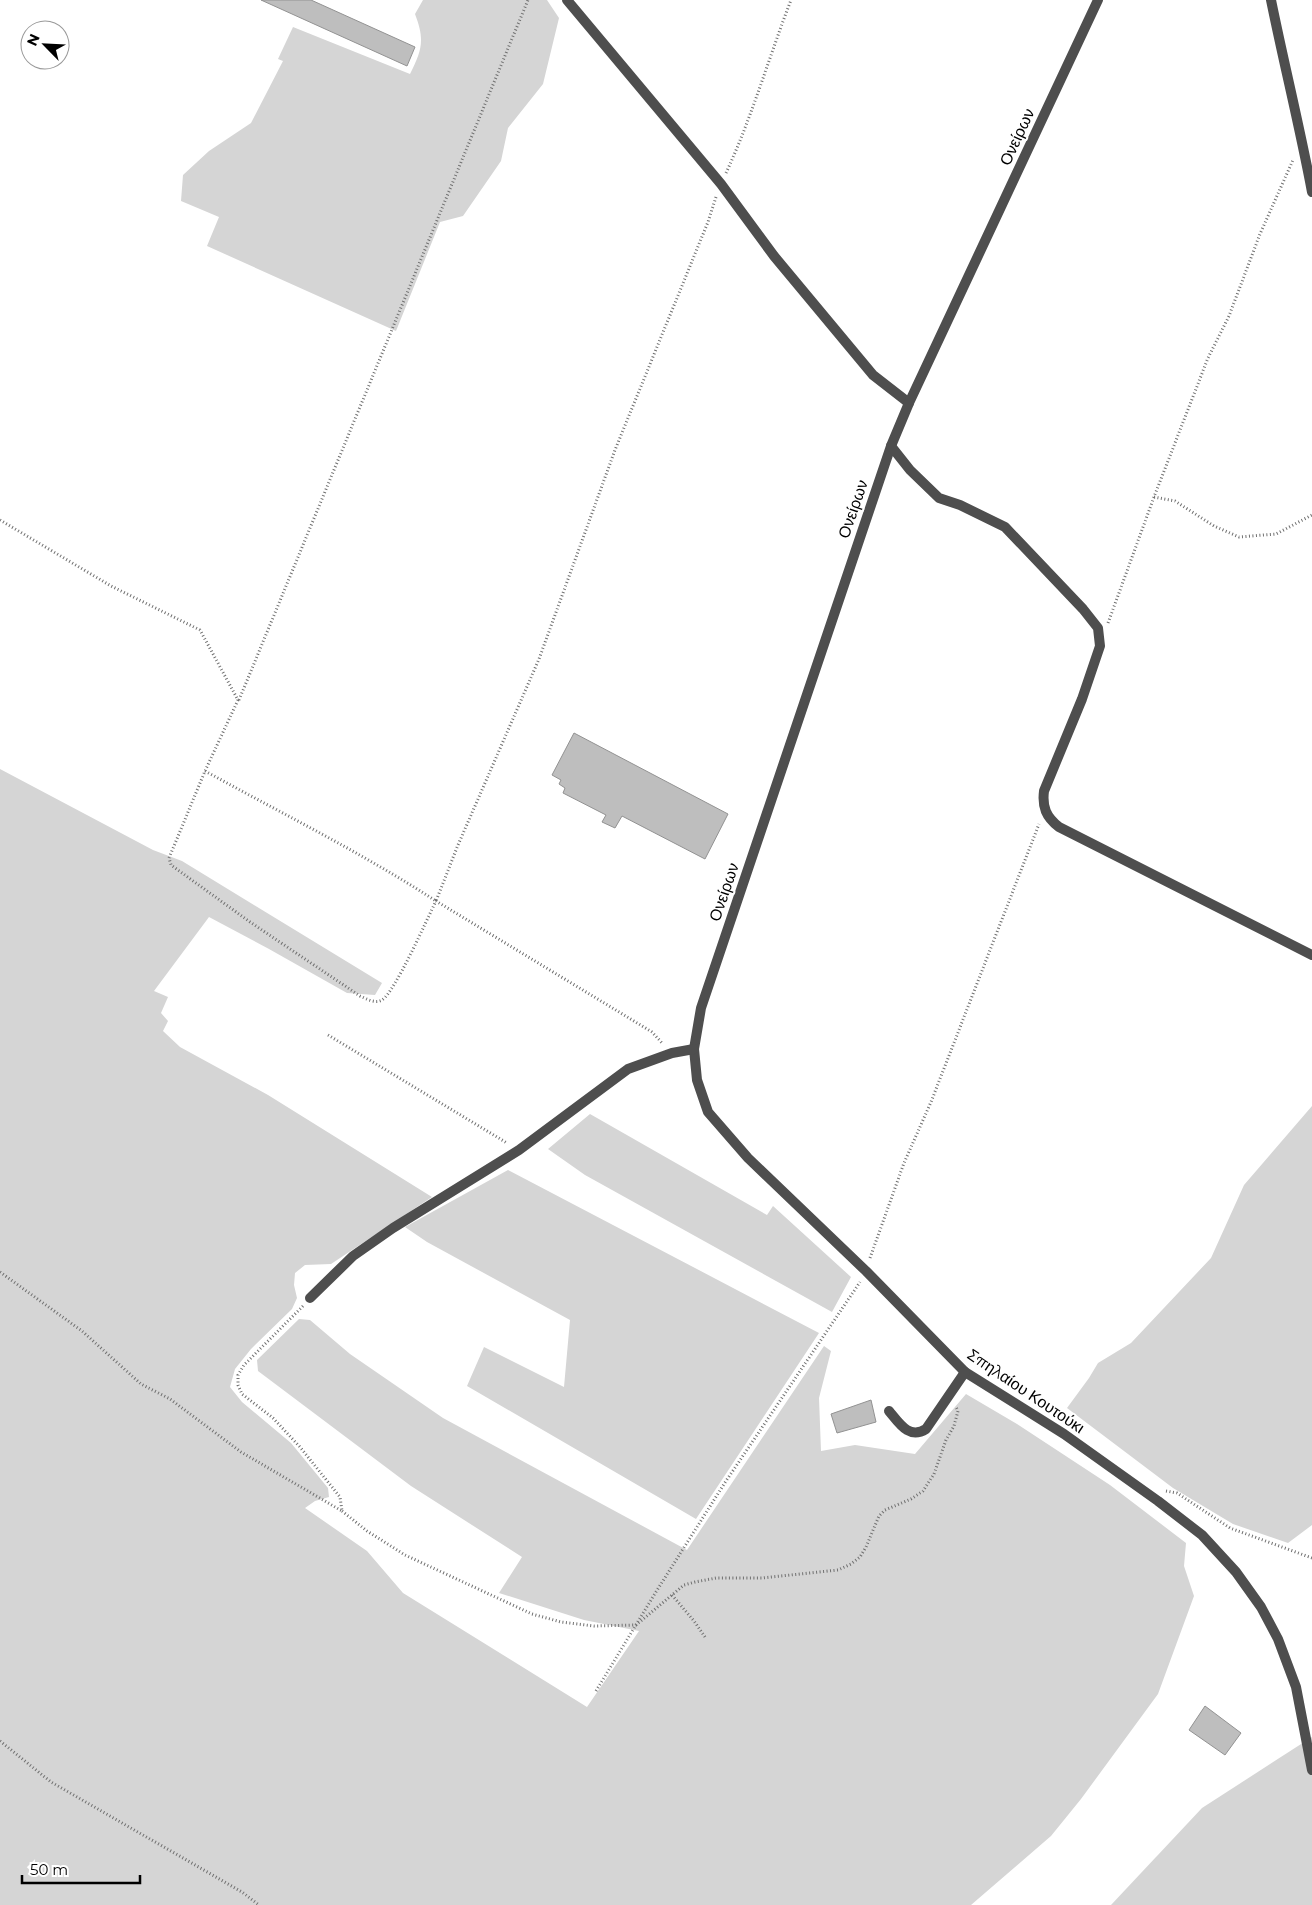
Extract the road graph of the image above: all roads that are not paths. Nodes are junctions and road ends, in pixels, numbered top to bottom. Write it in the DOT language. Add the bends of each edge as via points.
graph roads {
  1 [pos="567,0"];
  2 [pos="1098,0"];
  3 [pos="1271,0"];
  4 [pos="1312,192"];
  5 [pos="909,404"];
  6 [pos="891,446"];
  7 [pos="1312,955"];
  8 [pos="694,1049"];
  9 [pos="310,1298"];
  10 [pos="965,1372"];
  11 [pos="889,1411"];
  12 [pos="1312,1770"];
  1 -- 5 [label="street" via="721,184 774,256 873,375"];
  2 -- 5 [label="street, Ονείρων"];
  3 -- 4 [label="street"];
  5 -- 6 [label="street, Ονείρων"];
  6 -- 7 [label="street" via="939,498 1005,527 1098,628 1100,646 1044,791 1044,811 1050,820 1058,828"];
  6 -- 8 [label="street, Ονείρων" via="701,1008"];
  8 -- 9 [label="street" via="672,1053 628,1069 519,1150 353,1256"];
  8 -- 10 [label="street, Σπηλαίου Κουτούκι" via="697,1080 708,1112 748,1158"];
  10 -- 11 [label="street" via="921,1432 907,1431"];
  10 -- 12 [label="street, Σπηλαίου Κουτούκι" via="1064,1434 1140,1488 1202,1534 1236,1572 1278,1639 1296,1687"];
}
